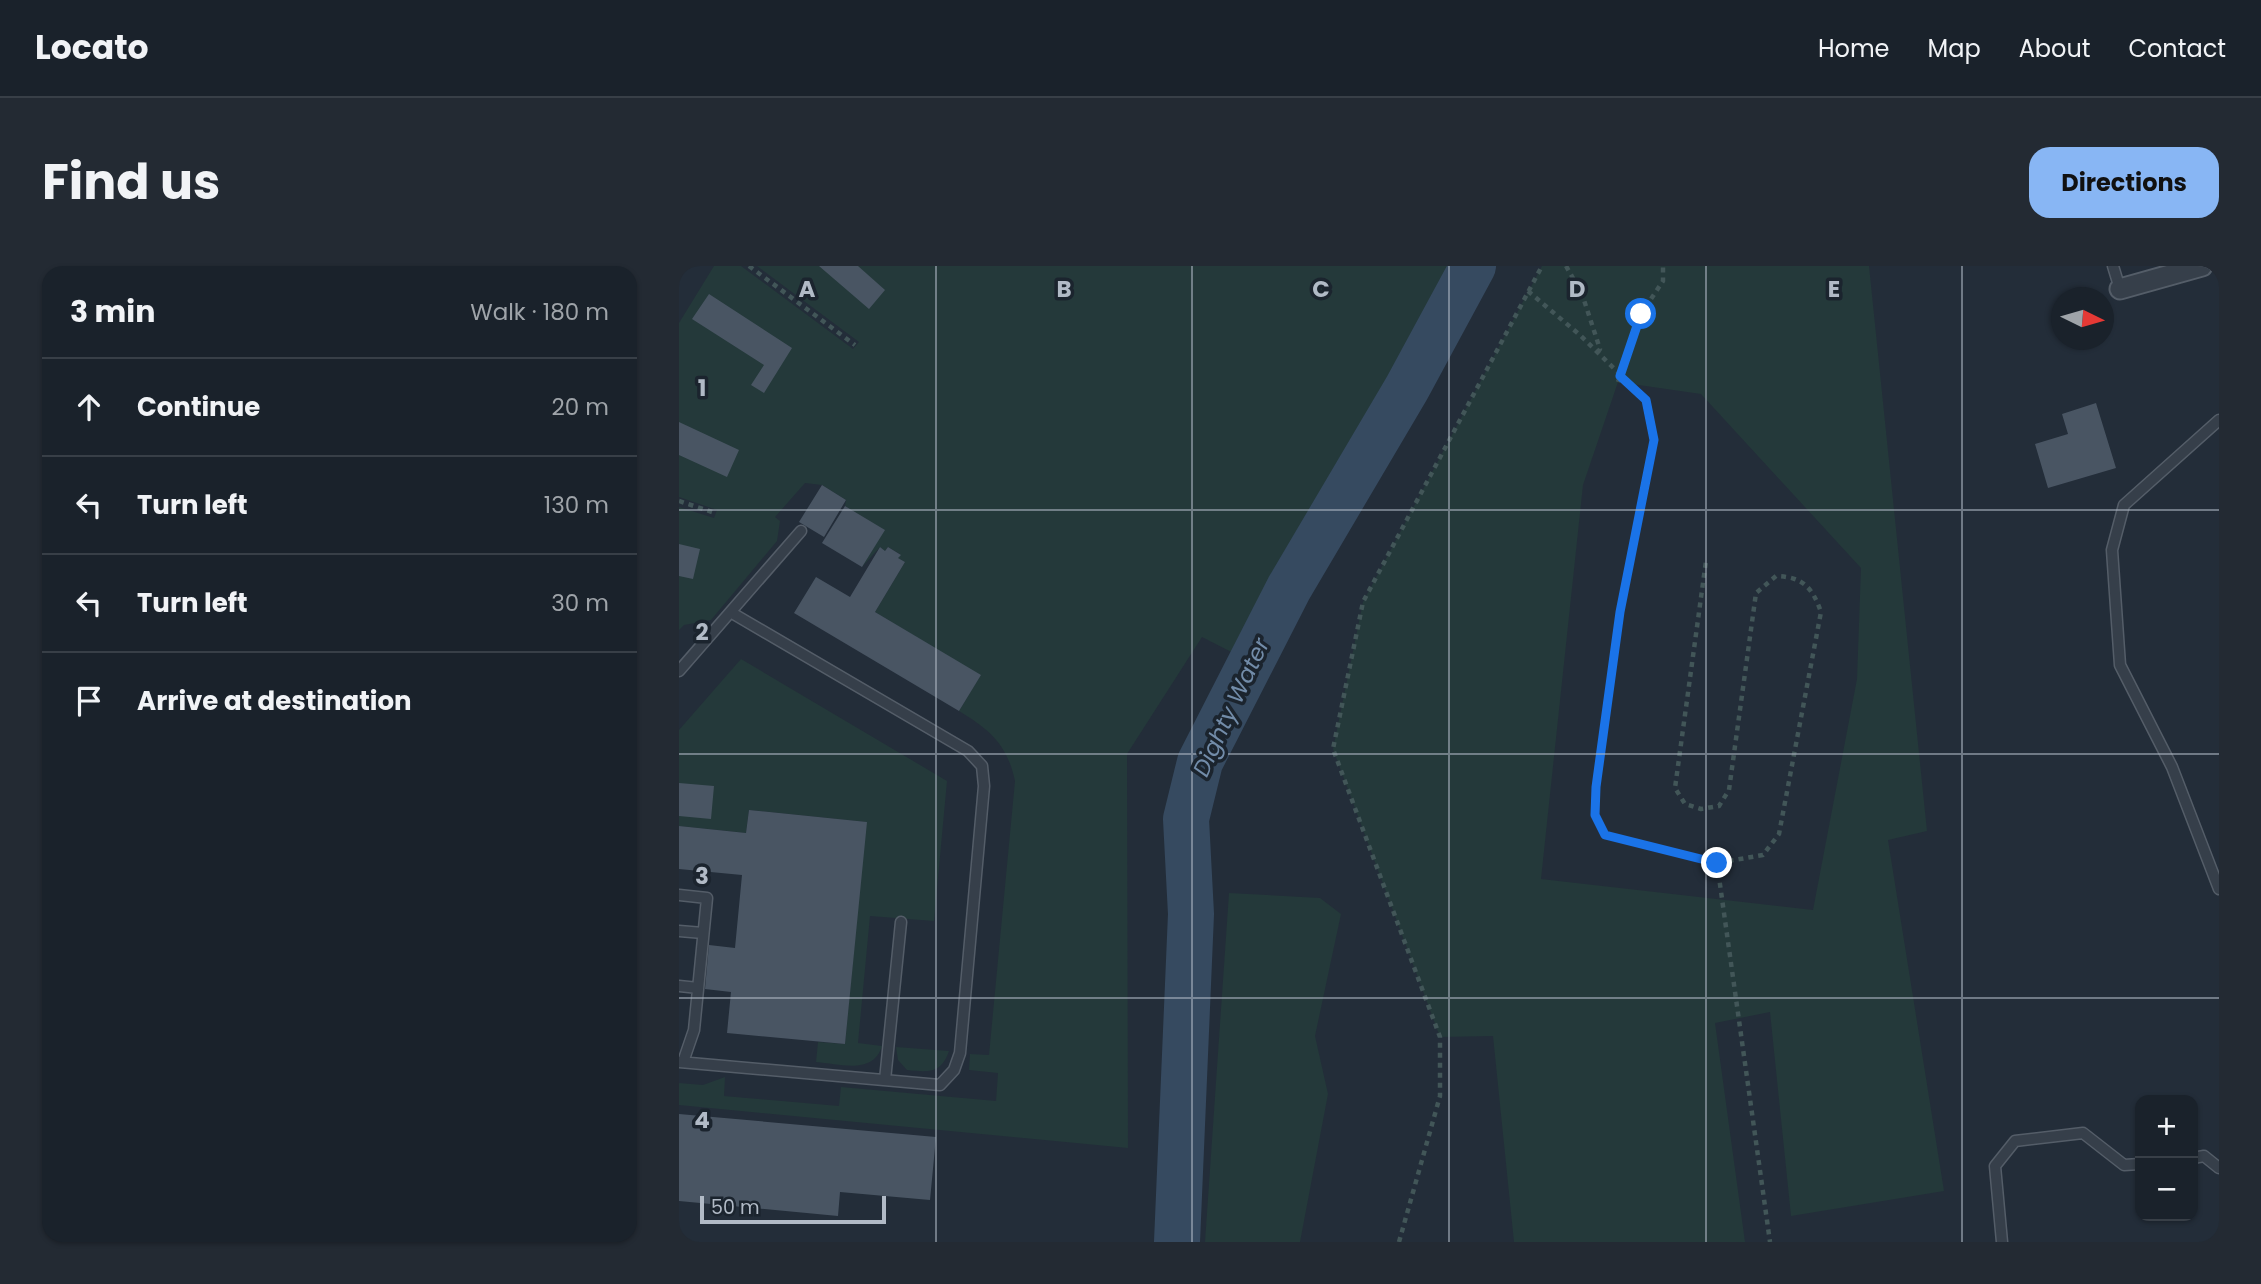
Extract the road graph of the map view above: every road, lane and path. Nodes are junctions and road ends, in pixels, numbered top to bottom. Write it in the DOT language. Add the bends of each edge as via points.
graph roads {
  1 [pos="750,266"];
  2 [pos="1542,266"];
  3 [pos="1566,266"];
  4 [pos="1663,266"];
  5 [pos="2113,266"];
  6 [pos="2202,266"];
  7 [pos="2120,289"];
  8 [pos="1528,291"];
  9 [pos="855,345"];
  10 [pos="1598,352"];
  11 [pos="1620,376"];
  12 [pos="1618,382"];
  13 [pos="2219,420"];
  14 [pos="679,501"];
  15 [pos="712,512"];
  16 [pos="801,531"];
  17 [pos="1706,561"];
  18 [pos="732,613"];
  19 [pos="679,671"];
  20 [pos="1717,863"];
  21 [pos="2219,889"];
  22 [pos="679,895"];
  23 [pos="901,922"];
  24 [pos="679,931"];
  25 [pos="703,933"];
  26 [pos="679,986"];
  27 [pos="698,988"];
  28 [pos="681,1062"];
  29 [pos="885,1080"];
  30 [pos="2198,1157"];
  31 [pos="2135,1164"];
  32 [pos="2219,1168"];
  33 [pos="1399,1242"];
  34 [pos="1770,1242"];
  35 [pos="2003,1242"];
  1 -- 9 [label="path"];
  2 -- 8 [label="path"];
  3 -- 10 [label="path" via="1583,293"];
  4 -- 11 [label="path" via="1663,281 1641,314"];
  5 -- 7 [label="lane"];
  6 -- 7 [label="street"];
  8 -- 10 [label="path"];
  8 -- 33 [label="path" via="1363,602 1333,750 1440,1037 1440,1096"];
  10 -- 11 [label="path"];
  11 -- 12 [label="path"];
  11 -- 20 [label="path" via="1646,400 1654,440 1620,612 1595,815 1605,835"];
  13 -- 21 [label="lane" via="2124,505 2112,550 2120,665 2172,766"];
  14 -- 15 [label="path"];
  16 -- 18 [label="lane"];
  17 -- 20 [label="path" via="1675,788 1685,804 1701,809 1719,807 1729,790 1756,593 1776,576 1797,577 1814,591 1821,612 1779,834 1763,855"];
  18 -- 19 [label="lane"];
  18 -- 29 [label="lane" via="968,751 982,766 984,786 960,1053 954,1070 940,1085"];
  20 -- 34 [label="path"];
  22 -- 25 [label="lane" via="706,898"];
  23 -- 29 [label="lane"];
  24 -- 25 [label="lane"];
  25 -- 27 [label="lane"];
  26 -- 27 [label="lane"];
  27 -- 28 [label="lane" via="694,1030"];
  28 -- 29 [label="lane"];
  30 -- 32 [label="lane" via="2204,1156"];
  31 -- 35 [label="lane" via="2124,1165 2083,1133 2015,1141 1995,1166"];
}
